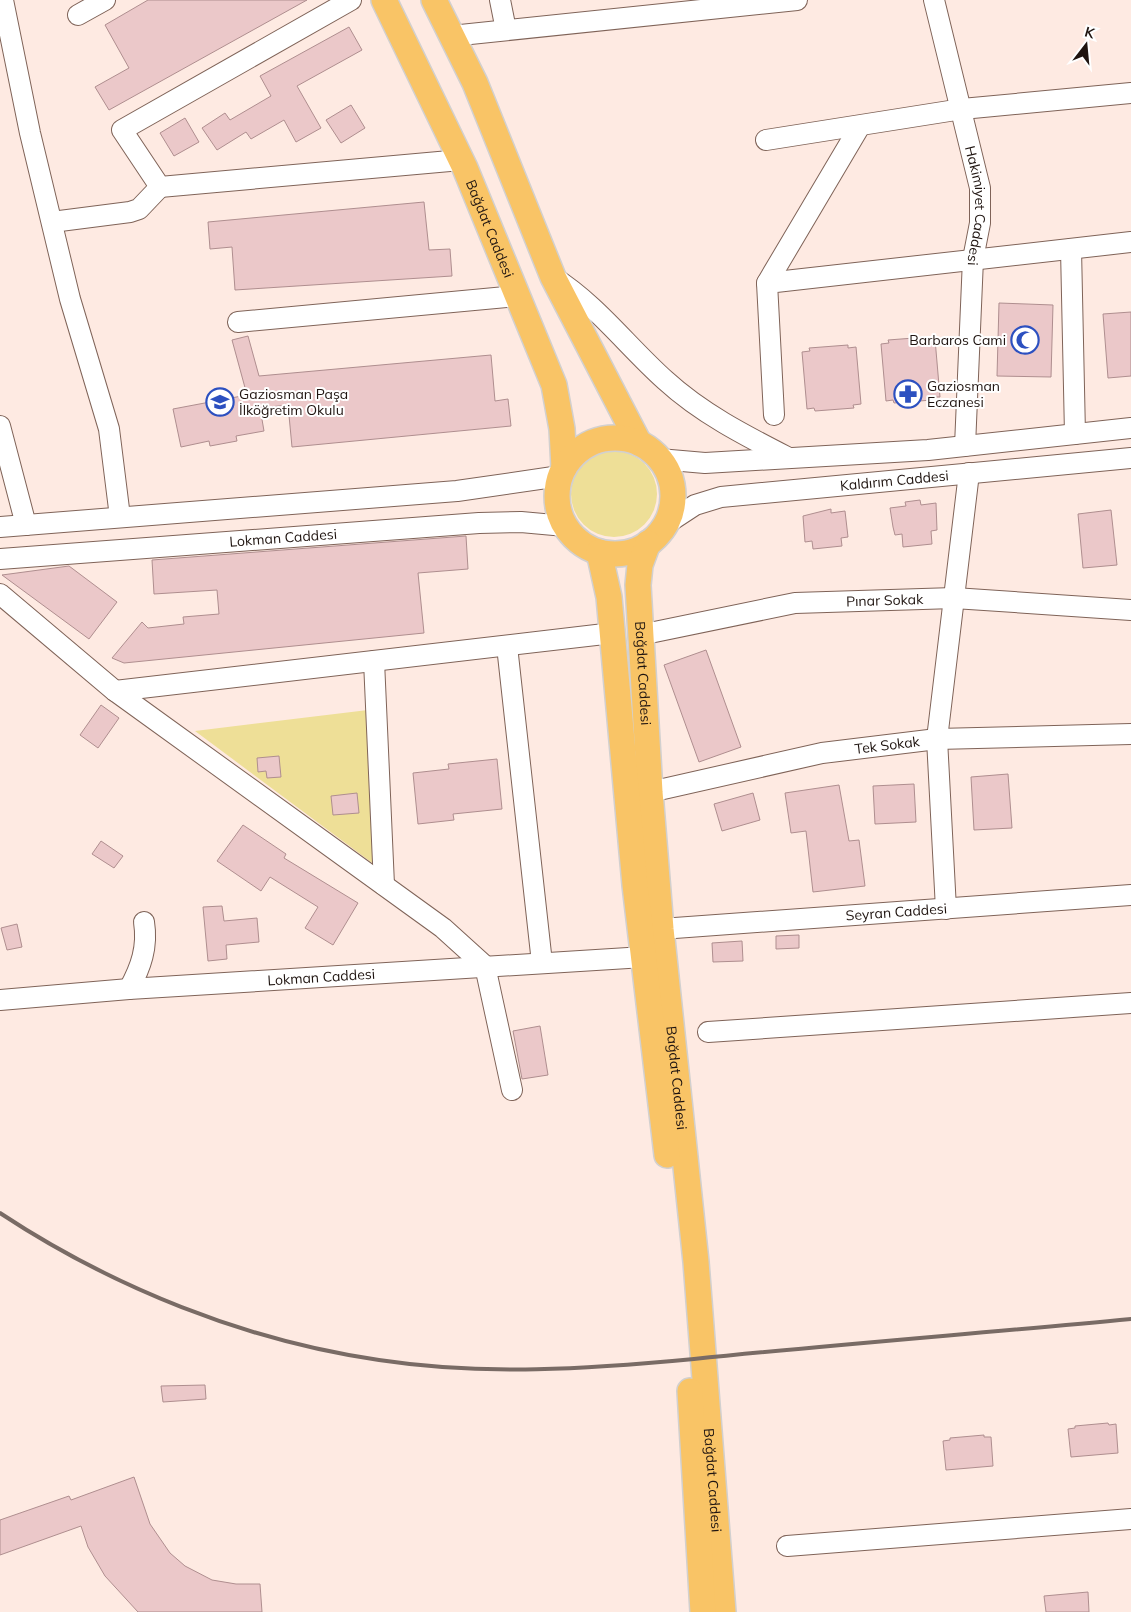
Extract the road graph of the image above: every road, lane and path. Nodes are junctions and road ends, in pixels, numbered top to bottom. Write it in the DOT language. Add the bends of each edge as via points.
graph roads {
  1 [pos="3,0"];
  2 [pos="105,0"];
  3 [pos="351,0"];
  4 [pos="384,0"];
  5 [pos="434,0"];
  6 [pos="500,0"];
  7 [pos="797,0"];
  8 [pos="934,0"];
  9 [pos="78,15"];
  10 [pos="506,30"];
  11 [pos="451,36"];
  12 [pos="1131,93"];
  13 [pos="962,109"];
  14 [pos="860,126"];
  15 [pos="766,140"];
  16 [pos="462,160"];
  17 [pos="160,187"];
  18 [pos="52,222"];
  19 [pos="1131,242"];
  20 [pos="1071,248"];
  21 [pos="973,259"];
  22 [pos="553,277"];
  23 [pos="768,282"];
  24 [pos="517,296"];
  25 [pos="238,322"];
  26 [pos="774,415"];
  27 [pos="0,426"];
  28 [pos="1131,428"];
  29 [pos="1075,434"];
  30 [pos="639,443"];
  31 [pos="965,446"];
  32 [pos="787,457"];
  33 [pos="1131,458"];
  34 [pos="659,459"];
  35 [pos="562,472"];
  36 [pos="969,473"];
  37 [pos="120,517"];
  38 [pos="666,524"];
  39 [pos="26,525"];
  40 [pos="565,526"];
  41 [pos="0,527"];
  42 [pos="648,543"];
  43 [pos="599,552"];
  44 [pos="0,559"];
  45 [pos="0,594"];
  46 [pos="954,598"];
  47 [pos="1131,610"];
  48 [pos="613,633"];
  49 [pos="640,635"];
  50 [pos="507,646"];
  51 [pos="374,661"];
  52 [pos="115,692"];
  53 [pos="1131,734"];
  54 [pos="937,739"];
  55 [pos="650,792"];
  56 [pos="384,886"];
  57 [pos="1131,895"];
  58 [pos="946,909"];
  59 [pos="144,922"];
  60 [pos="661,929"];
  61 [pos="644,956"];
  62 [pos="542,963"];
  63 [pos="485,966"];
  64 [pos="129,989"];
  65 [pos="0,1000"];
  66 [pos="1131,1002"];
  67 [pos="708,1032"];
  68 [pos="512,1090"];
  69 [pos="1131,1519"];
  70 [pos="787,1546"];
  71 [pos="703,1612"];
  72 [pos="723,1612"];
  1 -- 18 [label="street"];
  2 -- 9 [label="street"];
  3 -- 17 [label="street" via="122,130"];
  4 -- 16 [label="main road, Bağdat Caddesi"];
  5 -- 11 [label="main road"];
  6 -- 10 [label="street"];
  7 -- 10 [label="street"];
  8 -- 13 [label="street, Hakimiyet Caddesi"];
  10 -- 11 [label="street"];
  11 -- 22 [label="main road" via="475,83"];
  12 -- 13 [label="street"];
  13 -- 14 [label="street"];
  13 -- 21 [label="street, Hakimiyet Caddesi" via="980,188 980,223"];
  14 -- 15 [label="street"];
  14 -- 23 [label="street"];
  16 -- 17 [label="street"];
  16 -- 24 [label="main road, Bağdat Caddesi"];
  17 -- 18 [label="street" via="138,209 130,212"];
  18 -- 37 [label="street" via="70,300 109,430"];
  19 -- 20 [label="street"];
  20 -- 21 [label="street"];
  20 -- 29 [label="street"];
  21 -- 23 [label="street"];
  21 -- 31 [label="street, Hakimiyet Caddesi"];
  22 -- 30 [label="main road"];
  22 -- 32 [label="street" via="577,292 641,358 683,395 742,434"];
  23 -- 26 [label="street"];
  24 -- 25 [label="street"];
  24 -- 35 [label="main road, Bağdat Caddesi" via="554,385 562,429"];
  27 -- 39 [label="street"];
  28 -- 29 [label="street, Kaldırım Caddesi"];
  29 -- 31 [label="street, Kaldırım Caddesi"];
  30 -- 34 [label="main road"];
  30 -- 35 [label="main road" via="622,439 596,441 581,449"];
  31 -- 32 [label="street, Kaldırım Caddesi"];
  32 -- 34 [label="street, Kaldırım Caddesi" via="705,463"];
  33 -- 36 [label="street, Kaldırım Caddesi"];
  34 -- 38 [label="main road" via="668,474 672,491 672,508"];
  35 -- 37 [label="street" via="457,491"];
  35 -- 40 [label="main road" via="557,501"];
  36 -- 38 [label="street, Kaldırım Caddesi" via="721,497 695,505"];
  36 -- 46 [label="street"];
  37 -- 39 [label="street"];
  38 -- 42 [label="main road"];
  39 -- 41 [label="street"];
  40 -- 43 [label="main road" via="576,539"];
  40 -- 44 [label="street, Lokman Caddesi" via="494,522"];
  42 -- 43 [label="main road" via="624,553"];
  42 -- 49 [label="main road, Bağdat Caddesi" via="638,574"];
  43 -- 48 [label="main road, Bağdat Caddesi"];
  45 -- 52 [label="street"];
  46 -- 47 [label="street, Pınar Sokak"];
  46 -- 49 [label="street, Pınar Sokak" via="795,603"];
  46 -- 54 [label="street"];
  48 -- 50 [label="street"];
  48 -- 61 [label="main road, Bağdat Caddesi"];
  49 -- 55 [label="main road, Bağdat Caddesi"];
  50 -- 51 [label="street"];
  50 -- 62 [label="street"];
  51 -- 52 [label="street"];
  51 -- 56 [label="street"];
  52 -- 56 [label="street"];
  53 -- 54 [label="street, Tek Sokak"];
  54 -- 55 [label="street, Tek Sokak" via="822,753"];
  54 -- 58 [label="street"];
  55 -- 60 [label="main road, Bağdat Caddesi"];
  56 -- 63 [label="street" via="443,928"];
  57 -- 58 [label="street, Seyran Caddesi"];
  58 -- 60 [label="street, Seyran Caddesi"];
  59 -- 64 [label="street" via="145,950"];
  60 -- 72 [label="main road, Bağdat Caddesi" via="696,1262"];
  61 -- 62 [label="street, Lokman Caddesi"];
  61 -- 71 [label="main road, Bağdat Caddesi" via="684,1297"];
  62 -- 63 [label="street, Lokman Caddesi"];
  63 -- 64 [label="street, Lokman Caddesi"];
  63 -- 68 [label="street"];
  64 -- 65 [label="street, Lokman Caddesi"];
  66 -- 67 [label="street"];
  69 -- 70 [label="street"];
}
